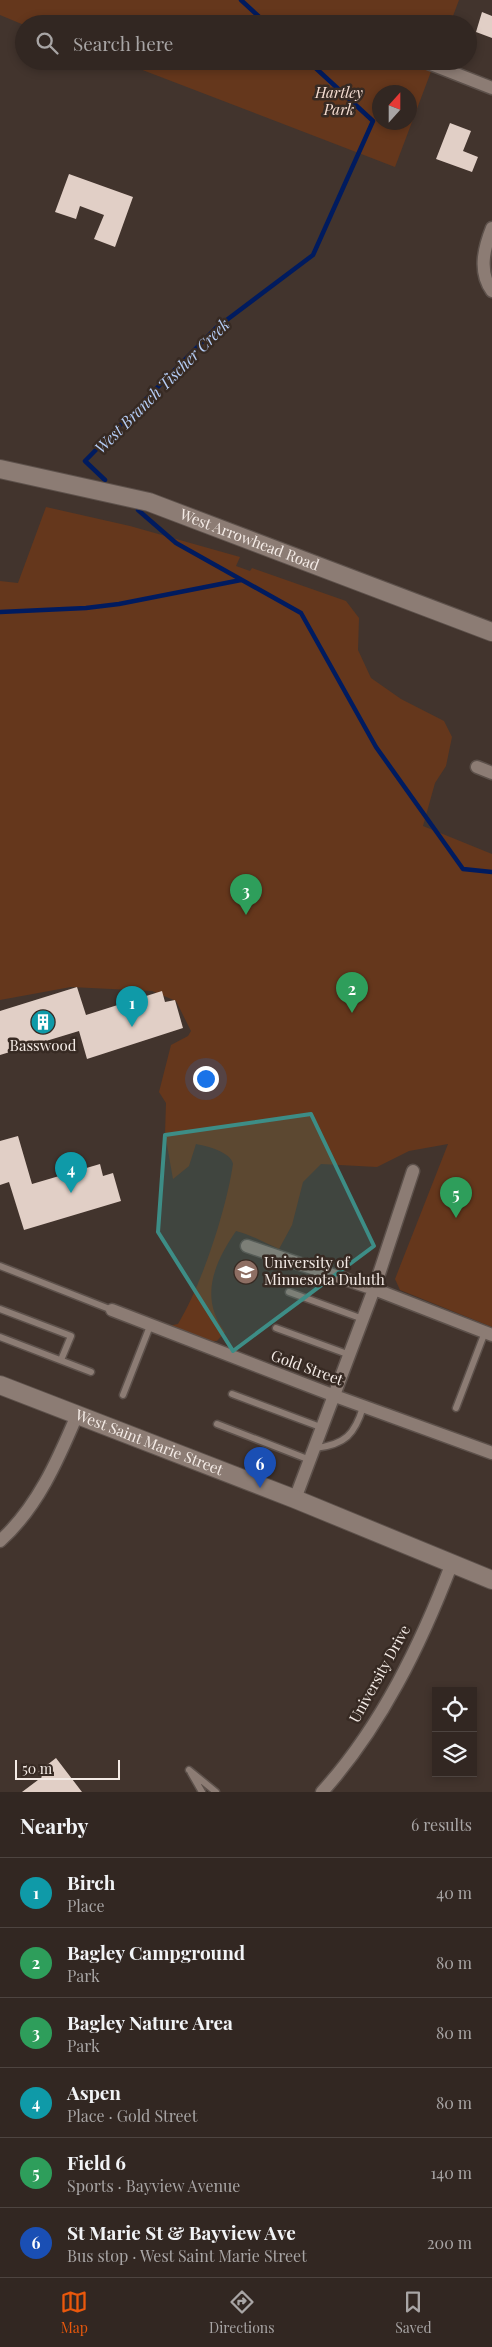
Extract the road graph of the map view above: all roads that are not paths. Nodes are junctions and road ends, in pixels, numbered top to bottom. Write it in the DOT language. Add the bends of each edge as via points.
graph roads {
  1 [pos="446,70"];
  2 [pos="492,88"];
  3 [pos="492,228"];
  4 [pos="492,291"];
  5 [pos="0,469"];
  6 [pos="492,632"];
  7 [pos="477,767"];
  8 [pos="492,773"];
  9 [pos="413,1171"];
  10 [pos="247,1246"];
  11 [pos="0,1266"];
  12 [pos="374,1289"];
  13 [pos="289,1292"];
  14 [pos="0,1309"];
  15 [pos="112,1310"];
  16 [pos="363,1319"];
  17 [pos="150,1326"];
  18 [pos="276,1328"];
  19 [pos="488,1334"];
  20 [pos="0,1337"];
  21 [pos="350,1355"];
  22 [pos="62,1360"];
  23 [pos="91,1372"];
  24 [pos="0,1385"];
  25 [pos="232,1394"];
  26 [pos="123,1395"];
  27 [pos="335,1396"];
  28 [pos="363,1406"];
  29 [pos="456,1408"];
  30 [pos="76,1415"];
  31 [pos="217,1424"];
  32 [pos="323,1428"];
  33 [pos="492,1453"];
  34 [pos="313,1454"];
  35 [pos="296,1499"];
  36 [pos="0,1541"];
  37 [pos="452,1563"];
  38 [pos="492,1580"];
  39 [pos="202,1792"];
  40 [pos="216,1792"];
  41 [pos="322,1792"];
  1 -- 2 [label="street"];
  3 -- 4 [label="street" via="483,250 486,283"];
  5 -- 6 [label="street, West Arrowhead Road" via="149,502"];
  7 -- 8 [label="street"];
  9 -- 12 [label="street"];
  10 -- 12 [label="street"];
  11 -- 15 [label="lane"];
  12 -- 16 [label="street"];
  12 -- 19 [label="street"];
  13 -- 16 [label="lane"];
  14 -- 22 [label="lane" via="71,1336"];
  15 -- 17 [label="street, Gold Street"];
  16 -- 21 [label="street"];
  17 -- 26 [label="lane"];
  17 -- 27 [label="street, Gold Street"];
  18 -- 21 [label="lane"];
  19 -- 29 [label="lane"];
  20 -- 22 [label="lane"];
  21 -- 27 [label="street"];
  22 -- 23 [label="lane"];
  24 -- 30 [label="street, West Saint Marie Street"];
  25 -- 32 [label="lane"];
  27 -- 28 [label="street, Gold Street"];
  27 -- 32 [label="street"];
  28 -- 33 [label="street, Gold Street"];
  28 -- 34 [label="lane" via="353,1433"];
  30 -- 35 [label="street, West Saint Marie Street"];
  30 -- 36 [label="street" via="52,1472 12,1530"];
  31 -- 34 [label="lane"];
  32 -- 34 [label="street"];
  34 -- 35 [label="street"];
  35 -- 37 [label="street, West Saint Marie Street"];
  37 -- 38 [label="street, West Saint Marie Street"];
  37 -- 41 [label="street, University Drive" via="412,1657 388,1700"];
  39 -- 40 [label="lane" via="189,1770"];
}
